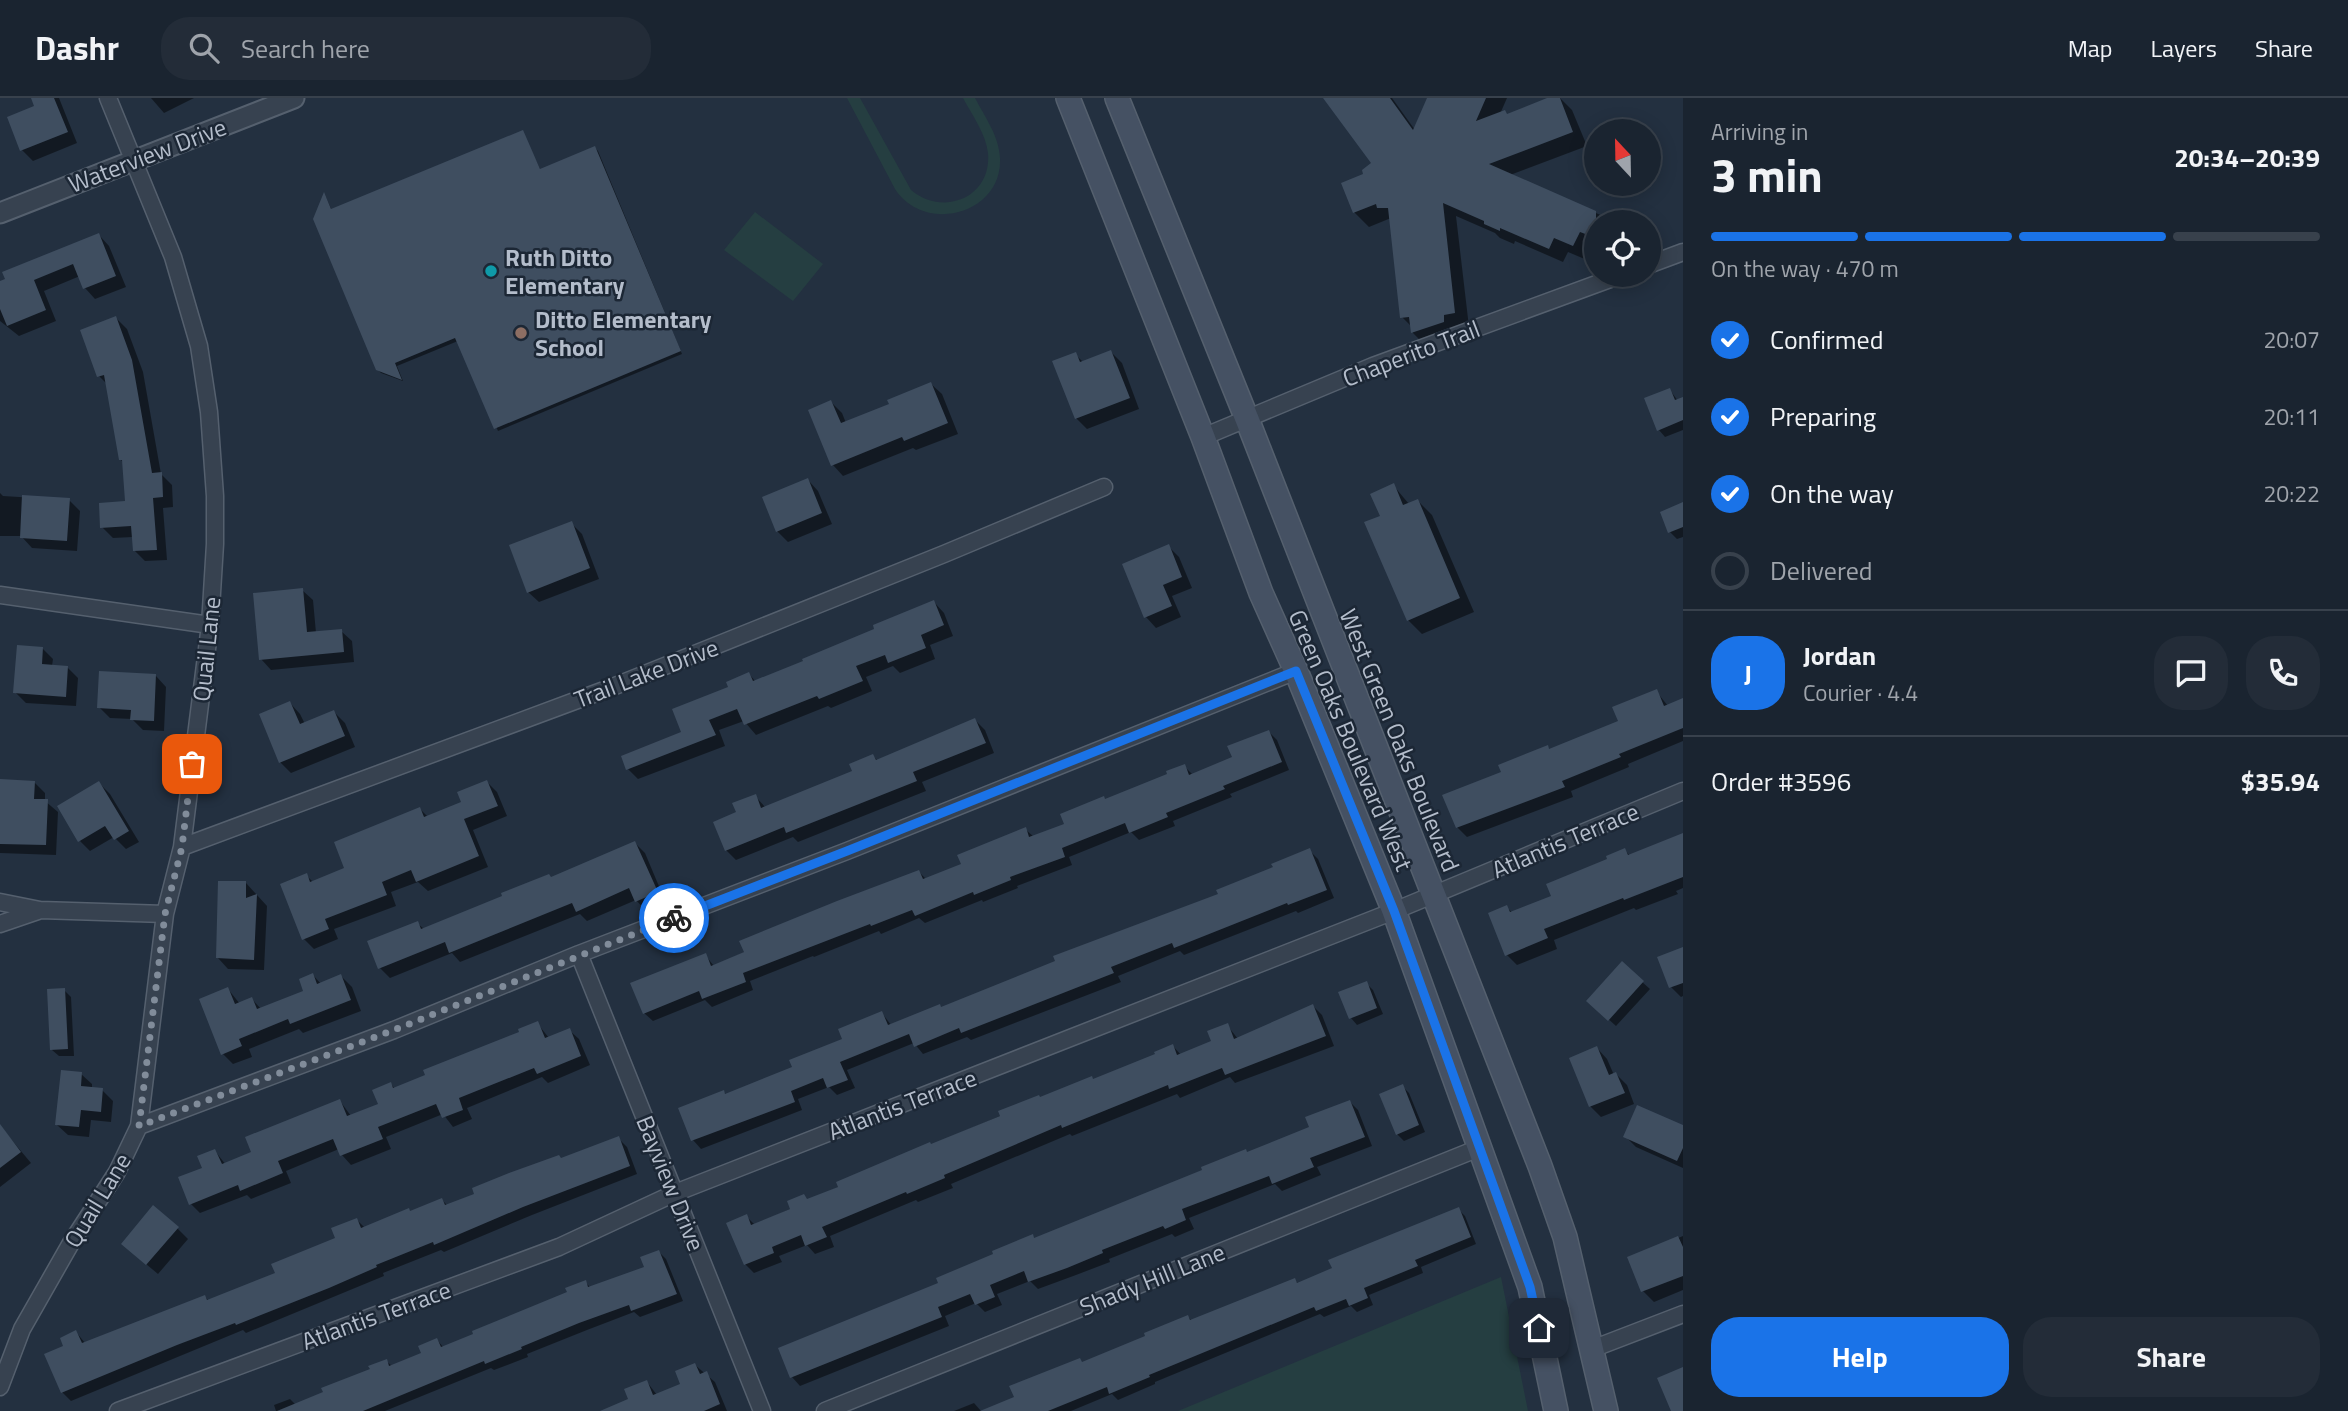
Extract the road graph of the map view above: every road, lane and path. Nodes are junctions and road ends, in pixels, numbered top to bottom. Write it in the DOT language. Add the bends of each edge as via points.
graph roads {
  1 [pos="108,98"];
  2 [pos="294,98"];
  3 [pos="1068,98"];
  4 [pos="1117,98"];
  5 [pos="133,161"];
  6 [pos="0,213"];
  7 [pos="1683,252"];
  8 [pos="1661,260"];
  9 [pos="1588,287"];
  10 [pos="1247,419"];
  11 [pos="1203,437"];
  12 [pos="1104,487"];
  13 [pos="0,595"];
  14 [pos="210,625"];
  15 [pos="1296,671"];
  16 [pos="1683,791"];
  17 [pos="182,847"];
  18 [pos="1433,895"];
  19 [pos="0,902"];
  20 [pos="40,910"];
  21 [pos="1394,911"];
  22 [pos="165,914"];
  23 [pos="0,924"];
  24 [pos="579,954"];
  25 [pos="139,1126"];
  26 [pos="1479,1148"];
  27 [pos="675,1193"];
  28 [pos="1683,1314"];
  29 [pos="1592,1349"];
  30 [pos="0,1387"];
  31 [pos="118,1411"];
  32 [pos="762,1411"];
  33 [pos="825,1411"];
  34 [pos="1556,1411"];
  35 [pos="1606,1411"];
  1 -- 5 [label="street, Quail Lane"];
  2 -- 5 [label="street, Waterview Drive"];
  3 -- 11 [label="main road, Green Oaks Boulevard West"];
  4 -- 10 [label="main road, West Green Oaks Boulevard"];
  5 -- 6 [label="street, Waterview Drive"];
  5 -- 14 [label="street, Quail Lane" via="173,257 199,346 215,496"];
  7 -- 8 [label="street"];
  9 -- 10 [label="street, Chaperito Trail" via="1373,366"];
  10 -- 11 [label="street, Chaperito Trail"];
  10 -- 18 [label="main road, West Green Oaks Boulevard"];
  11 -- 15 [label="main road, Green Oaks Boulevard West" via="1261,593"];
  12 -- 17 [label="street, Trail Lake Drive" via="615,686"];
  13 -- 14 [label="street"];
  14 -- 17 [label="street, Quail Lane"];
  15 -- 21 [label="main road, Green Oaks Boulevard West"];
  15 -- 24 [label="street"];
  16 -- 18 [label="street, Atlantis Terrace"];
  17 -- 22 [label="street, Quail Lane"];
  18 -- 21 [label="street, Atlantis Terrace"];
  18 -- 29 [label="main road, West Green Oaks Boulevard" via="1557,1213"];
  19 -- 20 [label="street"];
  20 -- 22 [label="street"];
  20 -- 23 [label="street"];
  21 -- 26 [label="main road, Green Oaks Boulevard West"];
  21 -- 27 [label="street, Atlantis Terrace"];
  22 -- 25 [label="street, Quail Lane"];
  24 -- 25 [label="street"];
  24 -- 27 [label="street, Bayview Drive"];
  25 -- 30 [label="street, Quail Lane" via="117,1172 22,1329"];
  26 -- 33 [label="street, Shady Hill Lane"];
  26 -- 34 [label="main road, Green Oaks Boulevard West" via="1530,1287"];
  27 -- 31 [label="street, Atlantis Terrace" via="559,1247"];
  27 -- 32 [label="street, Bayview Drive"];
  28 -- 29 [label="street"];
  29 -- 35 [label="main road, West Green Oaks Boulevard"];
}
